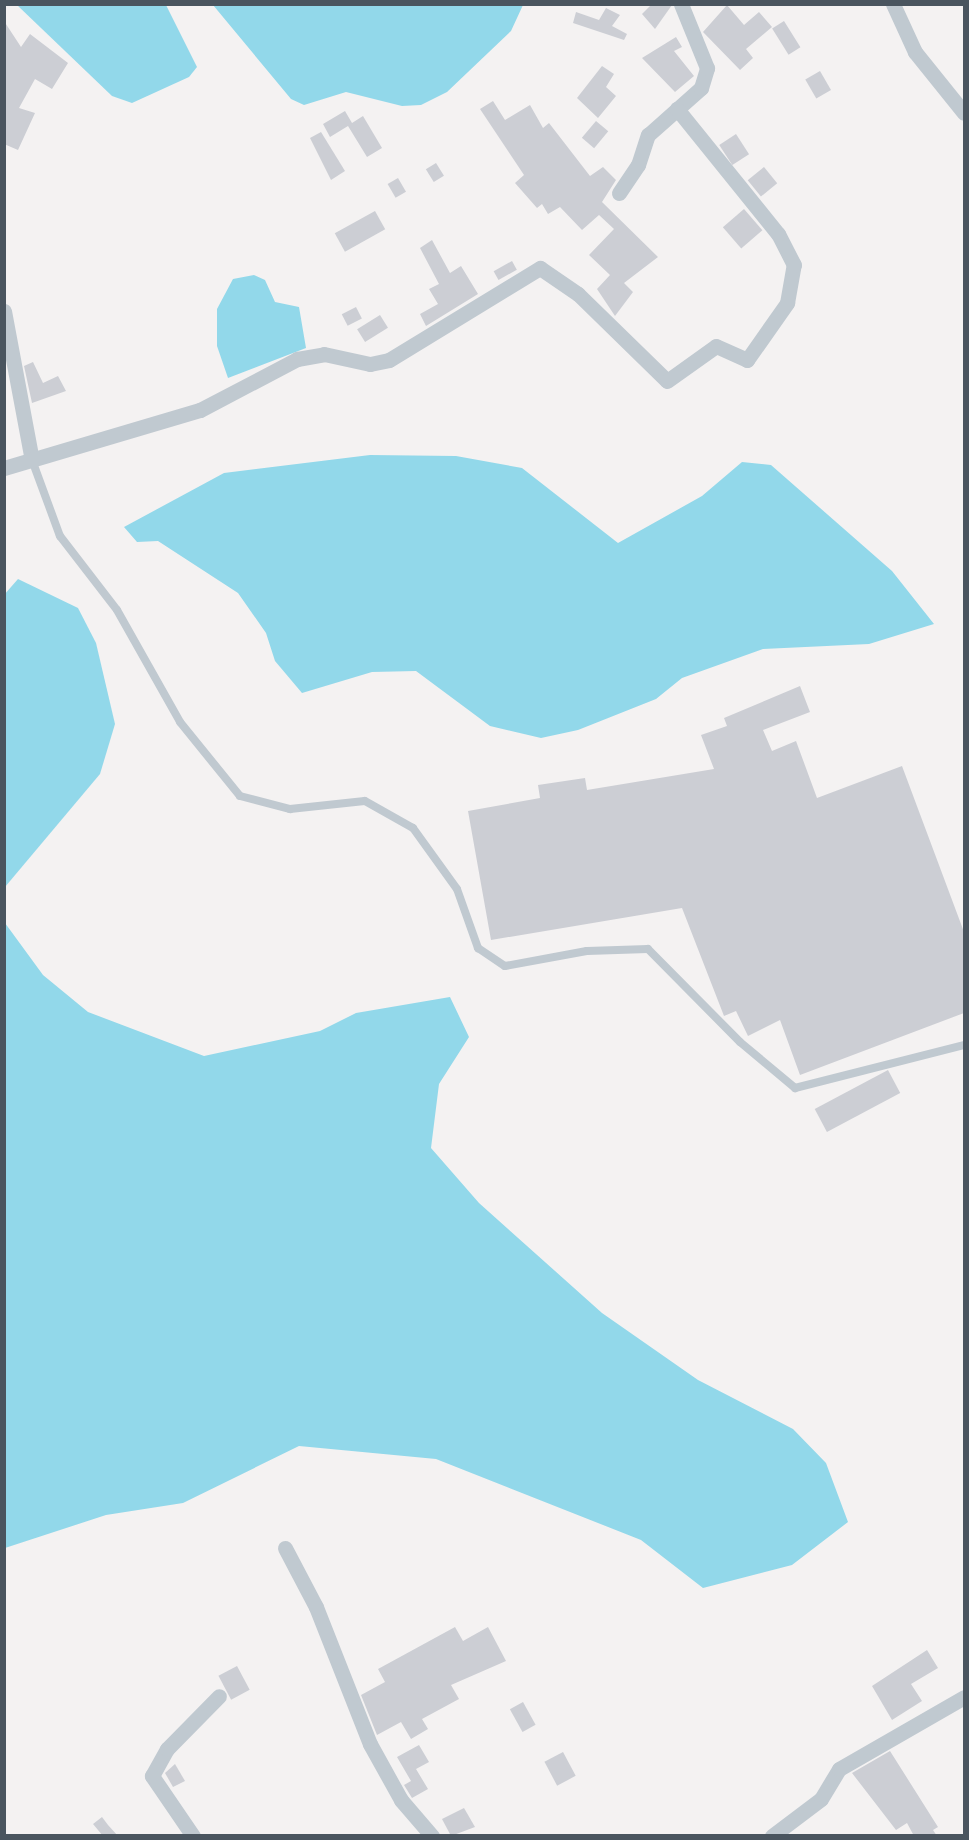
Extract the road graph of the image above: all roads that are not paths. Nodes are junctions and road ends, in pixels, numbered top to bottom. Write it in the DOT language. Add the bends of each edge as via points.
graph roads {
  1 [pos="681,4"];
  2 [pos="893,4"];
  3 [pos="677,109"];
  4 [pos="964,113"];
  5 [pos="619,193"];
  6 [pos="4,311"];
  7 [pos="32,460"];
  8 [pos="4,468"];
  9 [pos="964,1045"];
  10 [pos="285,1548"];
  11 [pos="219,1696"];
  12 [pos="964,1697"];
  13 [pos="193,1836"];
  14 [pos="432,1836"];
  15 [pos="772,1836"];
  1 -- 3 [label="street" via="707,68 701,88"];
  2 -- 4 [label="street" via="915,52 945,95"];
  3 -- 5 [label="street" via="648,135 638,165"];
  3 -- 7 [label="street" via="778,234 794,265 787,303 747,360 716,346 667,381 578,294 540,268 389,360 370,364 324,354 297,359 200,410"];
  6 -- 7 [label="street"];
  7 -- 8 [label="street"];
  7 -- 9 [label="lane" via="60,536 117,610 180,722 240,796 290,809 365,801 413,828 457,889 478,948 505,966 587,951 648,949 740,1042 795,1088"];
  10 -- 14 [label="street" via="316,1608 370,1744 401,1800"];
  11 -- 13 [label="street" via="167,1749 152,1776"];
  12 -- 15 [label="street" via="839,1769 820,1799"];
}
